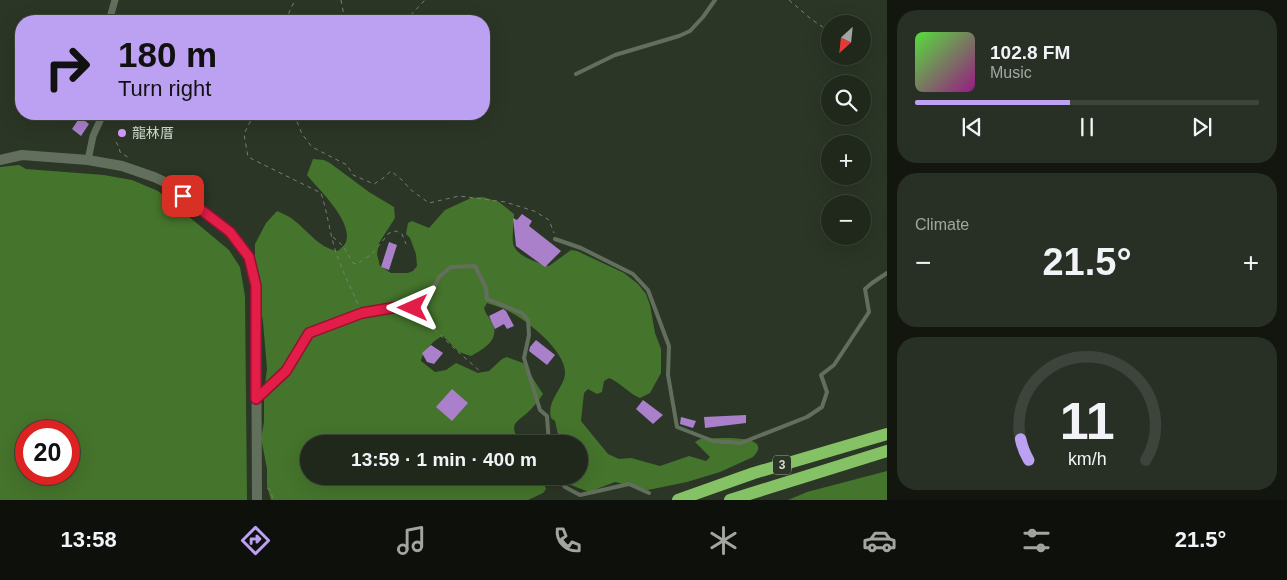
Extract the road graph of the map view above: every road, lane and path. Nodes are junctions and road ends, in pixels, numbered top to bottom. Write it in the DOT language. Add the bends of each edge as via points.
graph roads {
  1 [pos="114,0"];
  2 [pos="295,0"];
  3 [pos="341,0"];
  4 [pos="425,0"];
  5 [pos="715,0"];
  6 [pos="789,0"];
  7 [pos="110,15"];
  8 [pos="287,15"];
  9 [pos="345,15"];
  10 [pos="411,15"];
  11 [pos="821,26"];
  12 [pos="576,74"];
  13 [pos="101,120"];
  14 [pos="251,120"];
  15 [pos="296,120"];
  16 [pos="116,142"];
  17 [pos="130,159"];
  18 [pos="0,160"];
  19 [pos="88,160"];
  20 [pos="331,236"];
  21 [pos="555,239"];
  22 [pos="406,244"];
  23 [pos="887,273"];
  24 [pos="413,308"];
  25 [pos="362,313"];
  26 [pos="482,372"];
  27 [pos="256,399"];
  28 [pos="887,434"];
  29 [pos="548,435"];
  30 [pos="887,451"];
  31 [pos="257,482"];
  32 [pos="564,485"];
  33 [pos="649,494"];
  34 [pos="257,500"];
  35 [pos="273,500"];
  36 [pos="678,500"];
  37 [pos="730,500"];
  1 -- 7 [label="street"];
  2 -- 8 [label="path"];
  3 -- 9 [label="path"];
  4 -- 10 [label="path"];
  5 -- 12 [label="lane" via="690,31 615,55"];
  6 -- 11 [label="path"];
  13 -- 19 [label="street" via="93,136"];
  14 -- 20 [label="path" via="244,134 248,157 321,193"];
  15 -- 21 [label="path" via="312,147 347,165 353,175 374,184 390,171 429,203 459,196 505,202 534,211 549,220"];
  16 -- 17 [label="path" via="120,152"];
  18 -- 19 [label="street" via="22,155"];
  19 -- 27 [label="street" via="122,166 167,183 230,232 240,244 249,257 256,286"];
  20 -- 22 [label="path" via="357,264 372,254 389,233 396,231 402,234"];
  20 -- 25 [label="path"];
  21 -- 23 [label="lane" via="632,274 648,290 669,346 668,375 677,427 713,441 741,443 806,418 822,407 827,392 821,375 834,365 870,312 865,289"];
  24 -- 25 [label="lane" via="403,306"];
  24 -- 26 [label="path"];
  24 -- 29 [label="lane" via="430,296 439,276 451,267 475,266 486,288 487,299 522,313 528,320 529,335 524,358 540,410 547,416"];
  25 -- 27 [label="lane" via="309,333 286,371"];
  27 -- 31 [label="street"];
  28 -- 36 [label="highway, 3" via="754,473"];
  30 -- 37 [label="highway, 3"];
  31 -- 34 [label="street"];
  31 -- 35 [label="path" via="271,492"];
  32 -- 33 [label="lane" via="580,495 630,484"];
}
